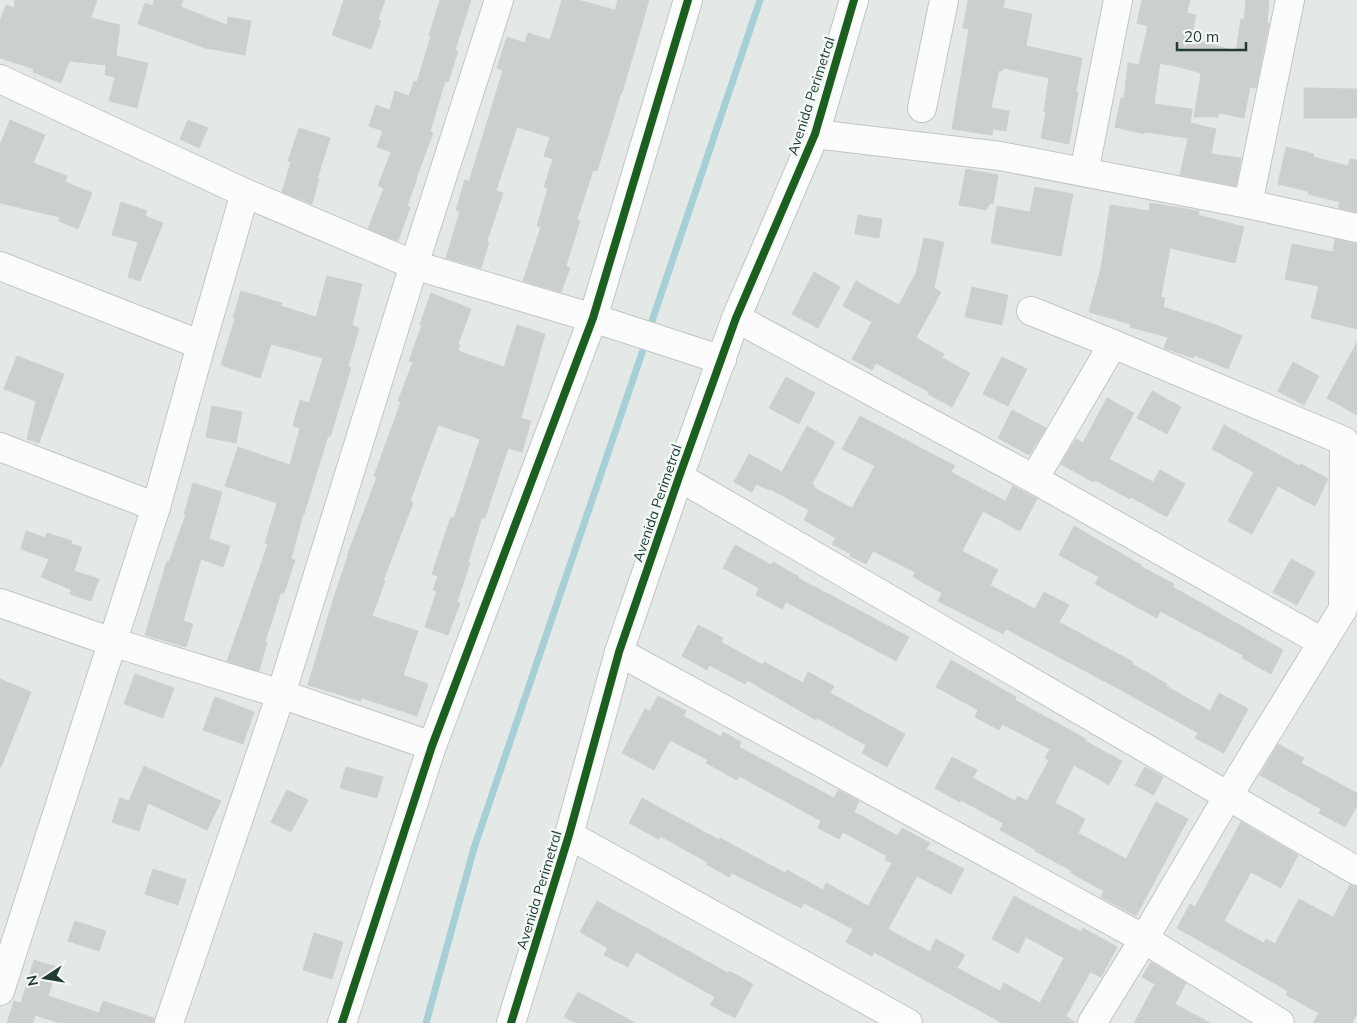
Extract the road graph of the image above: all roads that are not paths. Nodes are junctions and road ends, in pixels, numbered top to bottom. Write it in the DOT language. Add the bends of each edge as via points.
graph roads {
  1 [pos="499,0"];
  2 [pos="688,0"];
  3 [pos="854,0"];
  4 [pos="944,0"];
  5 [pos="1118,0"];
  6 [pos="1290,0"];
  7 [pos="0,79"];
  8 [pos="922,108"];
  9 [pos="815,134"];
  10 [pos="1084,172"];
  11 [pos="246,193"];
  12 [pos="1248,204"];
  13 [pos="1357,228"];
  14 [pos="414,265"];
  15 [pos="0,266"];
  16 [pos="1031,311"];
  17 [pos="593,318"];
  18 [pos="736,318"];
  19 [pos="1113,344"];
  20 [pos="201,345"];
  21 [pos="722,360"];
  22 [pos="0,447"];
  23 [pos="679,476"];
  24 [pos="1034,479"];
  25 [pos="156,507"];
  26 [pos="0,603"];
  27 [pos="1350,607"];
  28 [pos="112,642"];
  29 [pos="1322,642"];
  30 [pos="619,652"];
  31 [pos="281,694"];
  32 [pos="432,746"];
  33 [pos="1228,796"];
  34 [pos="569,835"];
  35 [pos="1357,871"];
  36 [pos="1144,939"];
  37 [pos="0,991"];
  38 [pos="169,1023"];
  39 [pos="342,1023"];
  40 [pos="511,1023"];
  41 [pos="908,1023"];
  42 [pos="1092,1023"];
  43 [pos="1280,1023"];
  1 -- 14 [label="street"];
  2 -- 17 [label="street"];
  3 -- 9 [label="street, Avenida Perimetral"];
  4 -- 8 [label="street"];
  5 -- 10 [label="street"];
  6 -- 12 [label="street"];
  7 -- 11 [label="street"];
  9 -- 10 [label="street" via="1000,156"];
  9 -- 18 [label="street, Avenida Perimetral"];
  10 -- 12 [label="street"];
  11 -- 14 [label="street"];
  11 -- 20 [label="street"];
  12 -- 13 [label="street"];
  14 -- 17 [label="street"];
  14 -- 31 [label="street"];
  15 -- 20 [label="street"];
  16 -- 19 [label="street"];
  17 -- 21 [label="street"];
  17 -- 32 [label="street"];
  18 -- 21 [label="street, Avenida Perimetral"];
  18 -- 24 [label="street"];
  19 -- 24 [label="street"];
  19 -- 27 [label="street" via="1344,441"];
  20 -- 25 [label="street"];
  21 -- 23 [label="street, Avenida Perimetral"];
  22 -- 25 [label="street"];
  23 -- 30 [label="street, Avenida Perimetral"];
  23 -- 33 [label="street"];
  24 -- 29 [label="street"];
  25 -- 28 [label="street"];
  26 -- 28 [label="street"];
  27 -- 29 [label="street"];
  28 -- 31 [label="street"];
  28 -- 37 [label="street"];
  29 -- 33 [label="street"];
  30 -- 34 [label="street, Avenida Perimetral"];
  30 -- 36 [label="street"];
  31 -- 32 [label="street"];
  31 -- 38 [label="street"];
  32 -- 39 [label="street"];
  33 -- 35 [label="street"];
  33 -- 36 [label="street"];
  34 -- 40 [label="street, Avenida Perimetral"];
  34 -- 41 [label="street"];
  36 -- 42 [label="street"];
  36 -- 43 [label="street"];
}
